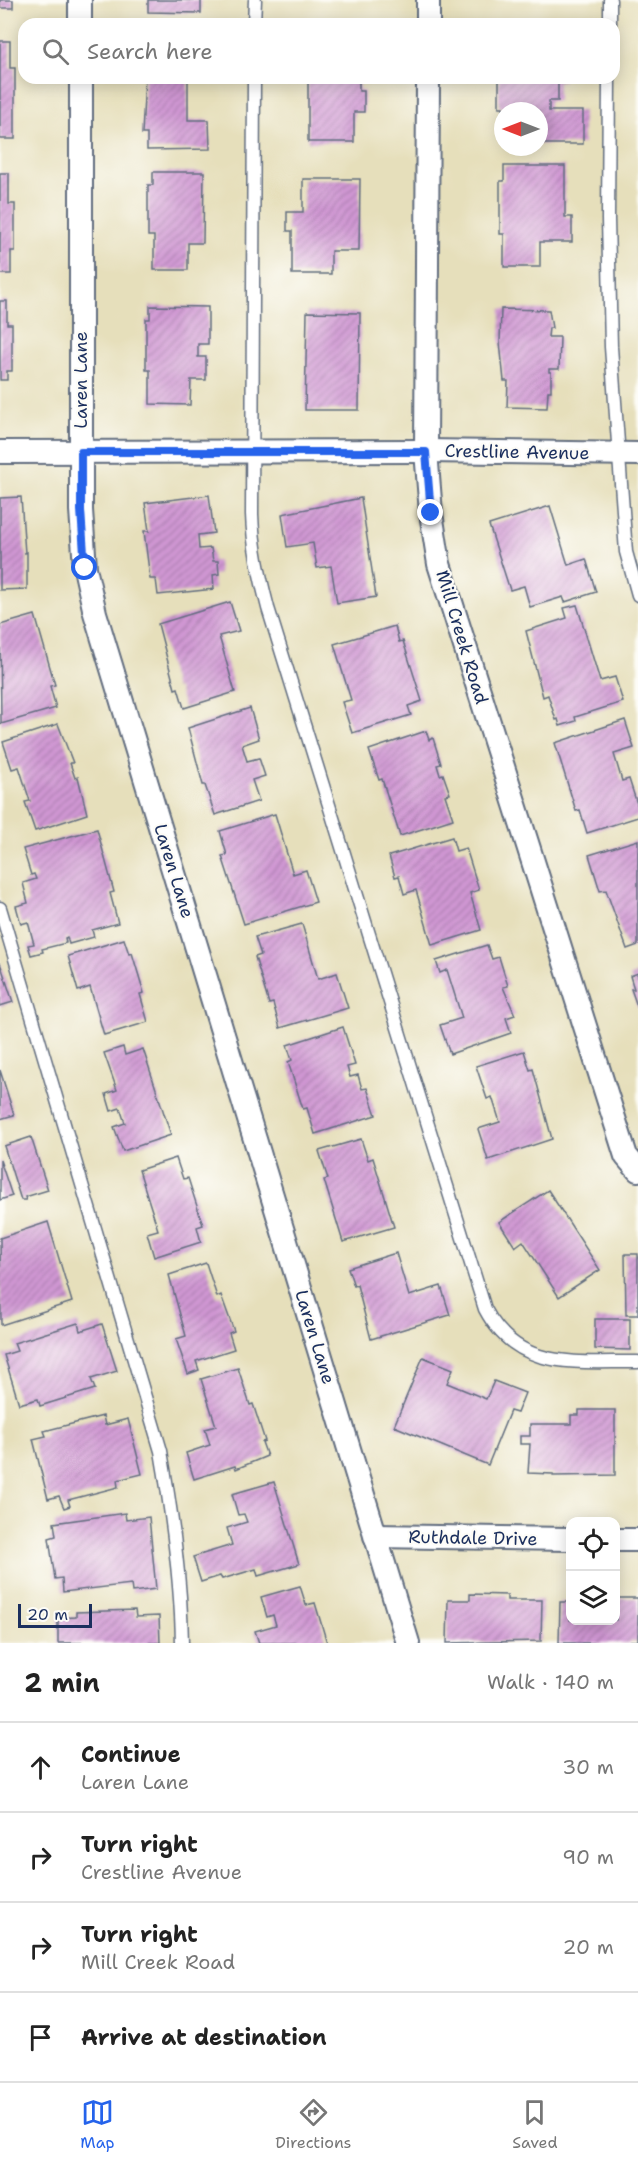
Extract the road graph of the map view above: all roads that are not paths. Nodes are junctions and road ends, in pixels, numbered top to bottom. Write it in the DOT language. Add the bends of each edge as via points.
graph roads {
  1 [pos="80,0"];
  2 [pos="255,0"];
  3 [pos="428,0"];
  4 [pos="610,0"];
  5 [pos="80,18"];
  6 [pos="255,18"];
  7 [pos="428,18"];
  8 [pos="610,18"];
  9 [pos="81,84"];
  10 [pos="254,84"];
  11 [pos="428,84"];
  12 [pos="609,84"];
  13 [pos="253,451"];
  14 [pos="0,452"];
  15 [pos="81,452"];
  16 [pos="426,452"];
  17 [pos="629,454"];
  18 [pos="638,595"];
  19 [pos="0,908"];
  20 [pos="638,1170"];
  21 [pos="638,1362"];
  22 [pos="375,1536"];
  23 [pos="566,1539"];
  24 [pos="620,1540"];
  25 [pos="638,1540"];
  26 [pos="182,1643"];
  27 [pos="408,1643"];
  1 -- 5 [label="street"];
  2 -- 6 [label="lane"];
  3 -- 7 [label="street"];
  4 -- 8 [label="lane"];
  9 -- 15 [label="street, Laren Lane"];
  10 -- 13 [label="lane"];
  11 -- 16 [label="street, Mill Creek Road"];
  12 -- 17 [label="lane" via="611,347"];
  13 -- 15 [label="street, Crestline Avenue"];
  13 -- 16 [label="street, Crestline Avenue"];
  13 -- 21 [label="lane" via="252,514 257,566 485,1309 509,1342 527,1353 562,1360"];
  14 -- 15 [label="street, Crestline Avenue"];
  15 -- 22 [label="street, Laren Lane" via="85,568 95,613"];
  16 -- 17 [label="street, Crestline Avenue"];
  16 -- 20 [label="street, Mill Creek Road" via="439,564 626,1156"];
  17 -- 18 [label="lane" via="626,552"];
  19 -- 26 [label="lane" via="161,1452 175,1542"];
  22 -- 23 [label="street, Ruthdale Drive"];
  22 -- 27 [label="street, Laren Lane"];
  24 -- 25 [label="street"];
}
